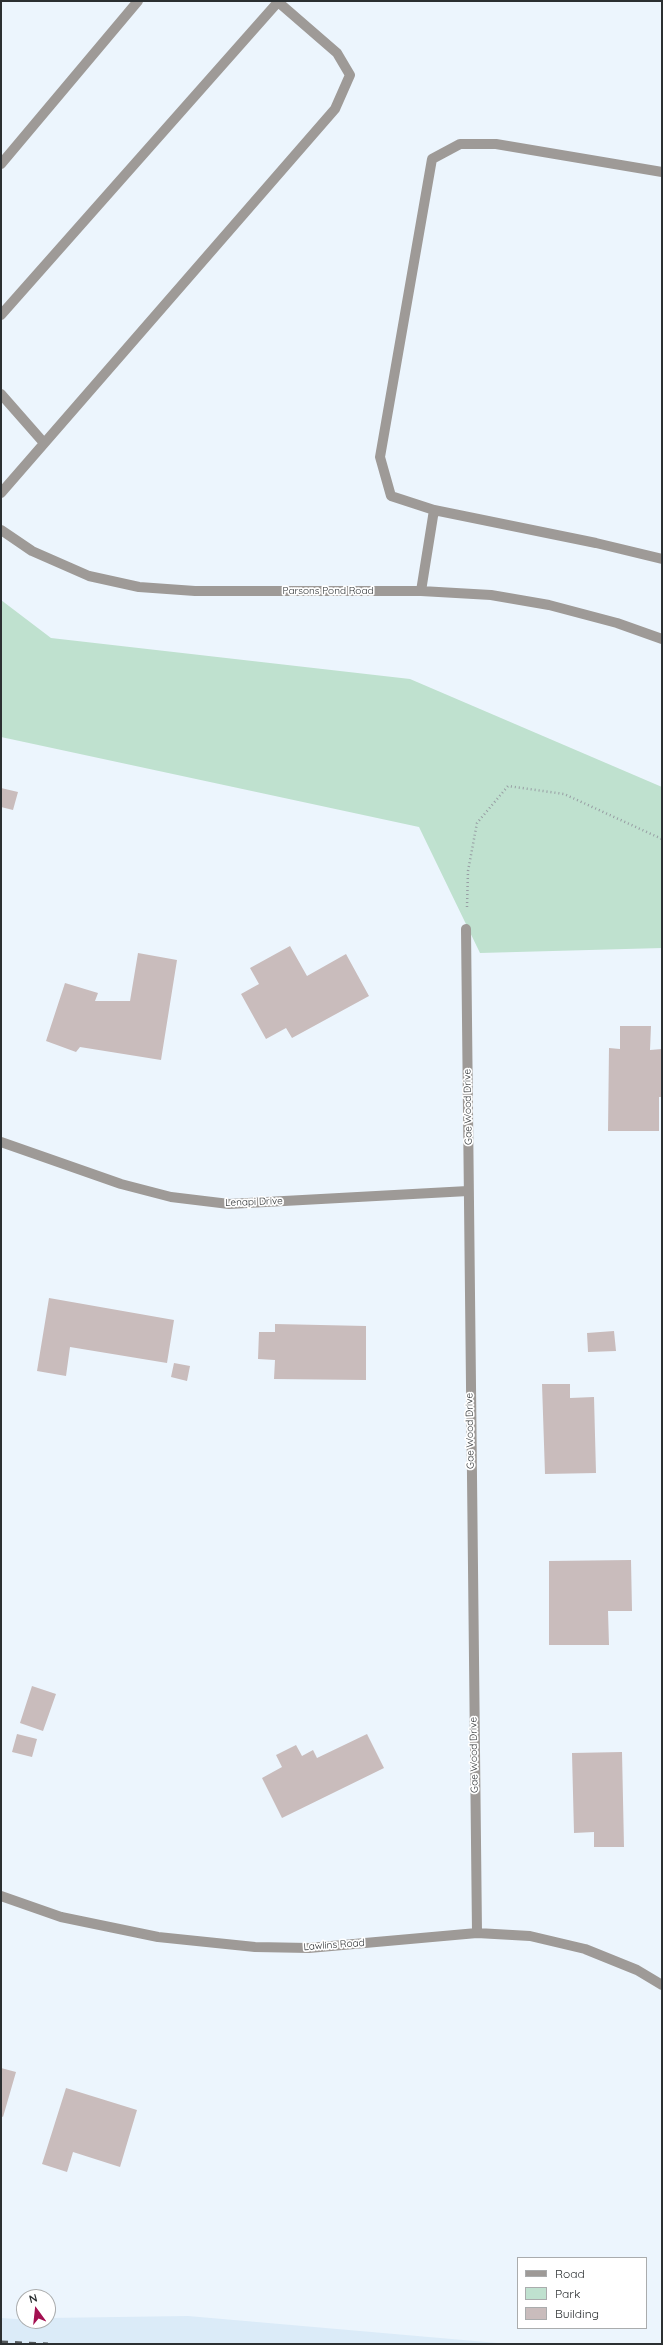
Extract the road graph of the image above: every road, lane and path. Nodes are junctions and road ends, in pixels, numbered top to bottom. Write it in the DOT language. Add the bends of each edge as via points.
graph roads {
  1 [pos="138,1"];
  2 [pos="277,1"];
  3 [pos="1,164"];
  4 [pos="662,172"];
  5 [pos="1,315"];
  6 [pos="1,394"];
  7 [pos="44,444"];
  8 [pos="1,493"];
  9 [pos="434,510"];
  10 [pos="1,530"];
  11 [pos="662,559"];
  12 [pos="421,591"];
  13 [pos="662,639"];
  14 [pos="662,838"];
  15 [pos="466,930"];
  16 [pos="1,1142"];
  17 [pos="468,1191"];
  18 [pos="1,1896"];
  19 [pos="477,1933"];
  20 [pos="662,1985"];
  1 -- 3 [label="street"];
  2 -- 5 [label="street"];
  2 -- 7 [label="street" via="337,53 350,76 335,109"];
  4 -- 9 [label="street" via="496,144 460,144 432,159 380,457 391,496"];
  6 -- 7 [label="street"];
  7 -- 8 [label="street"];
  9 -- 11 [label="street"];
  9 -- 12 [label="street"];
  10 -- 12 [label="street, Parsons Pond Road" via="32,551 90,576 139,587 195,591"];
  12 -- 13 [label="street, Parsons Pond Road" via="491,595 549,605 617,622"];
  14 -- 15 [label="path" via="564,794 508,786 477,823 468,871"];
  15 -- 17 [label="street, Gae Wood Drive"];
  16 -- 17 [label="street, Lenapi Drive" via="121,1184 171,1197 229,1204"];
  17 -- 19 [label="street, Gae Wood Drive"];
  18 -- 19 [label="street, Lawlins Road" via="61,1917 158,1937 255,1947 309,1948"];
  19 -- 20 [label="street, Lawlins Road" via="530,1936 585,1949 637,1970"];
}
